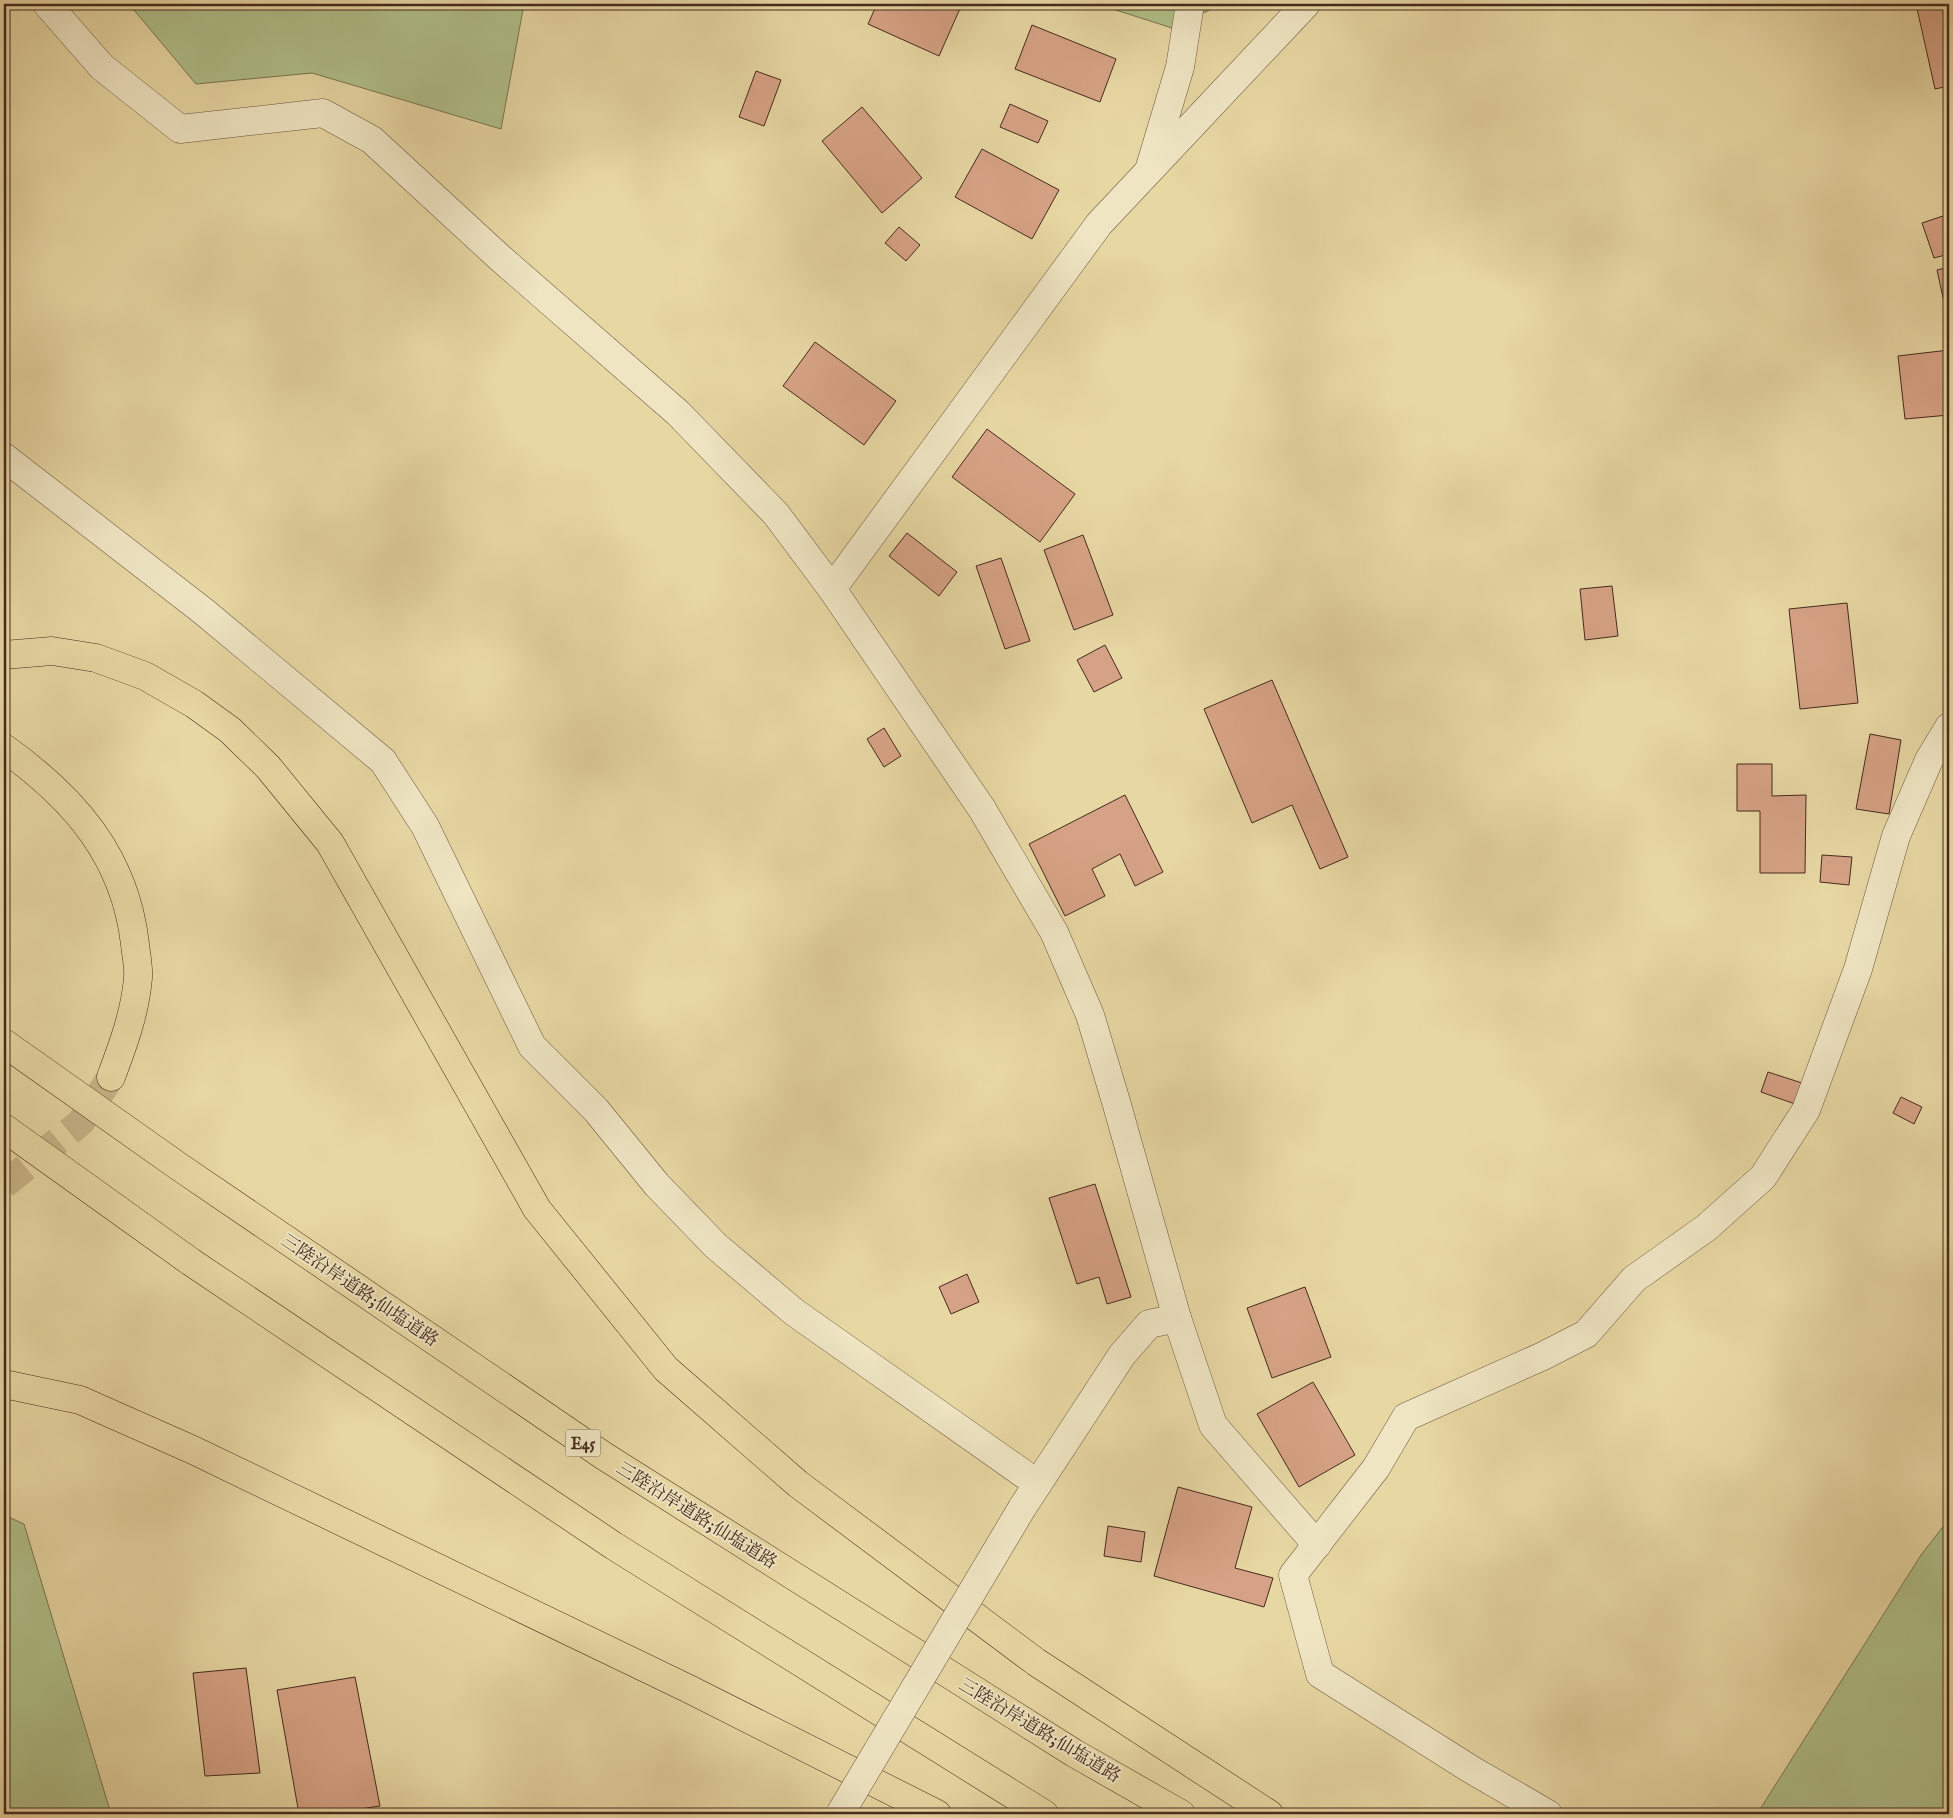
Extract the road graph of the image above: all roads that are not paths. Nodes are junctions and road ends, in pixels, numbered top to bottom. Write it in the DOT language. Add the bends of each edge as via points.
graph roads {
  1 [pos="47,4"];
  2 [pos="1190,4"];
  3 [pos="1306,4"];
  4 [pos="1148,172"];
  5 [pos="4,457"];
  6 [pos="832,589"];
  7 [pos="4,655"];
  8 [pos="1949,727"];
  9 [pos="4,748"];
  10 [pos="4,1043"];
  11 [pos="111,1077"];
  12 [pos="4,1128"];
  13 [pos="1177,1318"];
  14 [pos="4,1384"];
  15 [pos="1038,1484"];
  16 [pos="1317,1545"];
  17 [pos="840,1814"];
  18 [pos="937,1814"];
  19 [pos="1044,1814"];
  20 [pos="1181,1814"];
  21 [pos="1269,1814"];
  22 [pos="1548,1814"];
  1 -- 6 [label="street" via="102,68 180,129 322,113 372,140 499,257 678,413 776,514"];
  2 -- 4 [label="street" via="1180,67"];
  3 -- 4 [label="street"];
  4 -- 6 [label="street" via="1099,224"];
  5 -- 15 [label="street" via="203,611 382,761 425,826 532,1046 596,1110 716,1246 794,1312"];
  6 -- 13 [label="street" via="982,809 1054,932 1090,1015"];
  7 -- 21 [label="highway" via="52,651 96,658 145,676 194,704 230,730 268,767 330,843 537,1208 666,1369 798,1484 1036,1662"];
  8 -- 16 [label="street" via="1929,760 1896,836 1858,969 1806,1110 1763,1177 1706,1228 1634,1279 1586,1334 1406,1417 1376,1468"];
  9 -- 11 [label="highway" via="30,766 70,804 95,834 118,875 133,928 138,977 129,1027"];
  10 -- 20 [label="highway, 三陸沿岸道路;仙塩道路 / E45" via="186,1172 604,1456 1074,1753"];
  12 -- 19 [label="highway" via="191,1262 614,1546"];
  13 -- 15 [label="street" via="1149,1324 1122,1355"];
  13 -- 16 [label="street" via="1213,1425"];
  14 -- 18 [label="highway" via="80,1400 193,1450 689,1689"];
  15 -- 17 [label="street, bridge"];
  16 -- 22 [label="street" via="1293,1575 1320,1674"];
}
